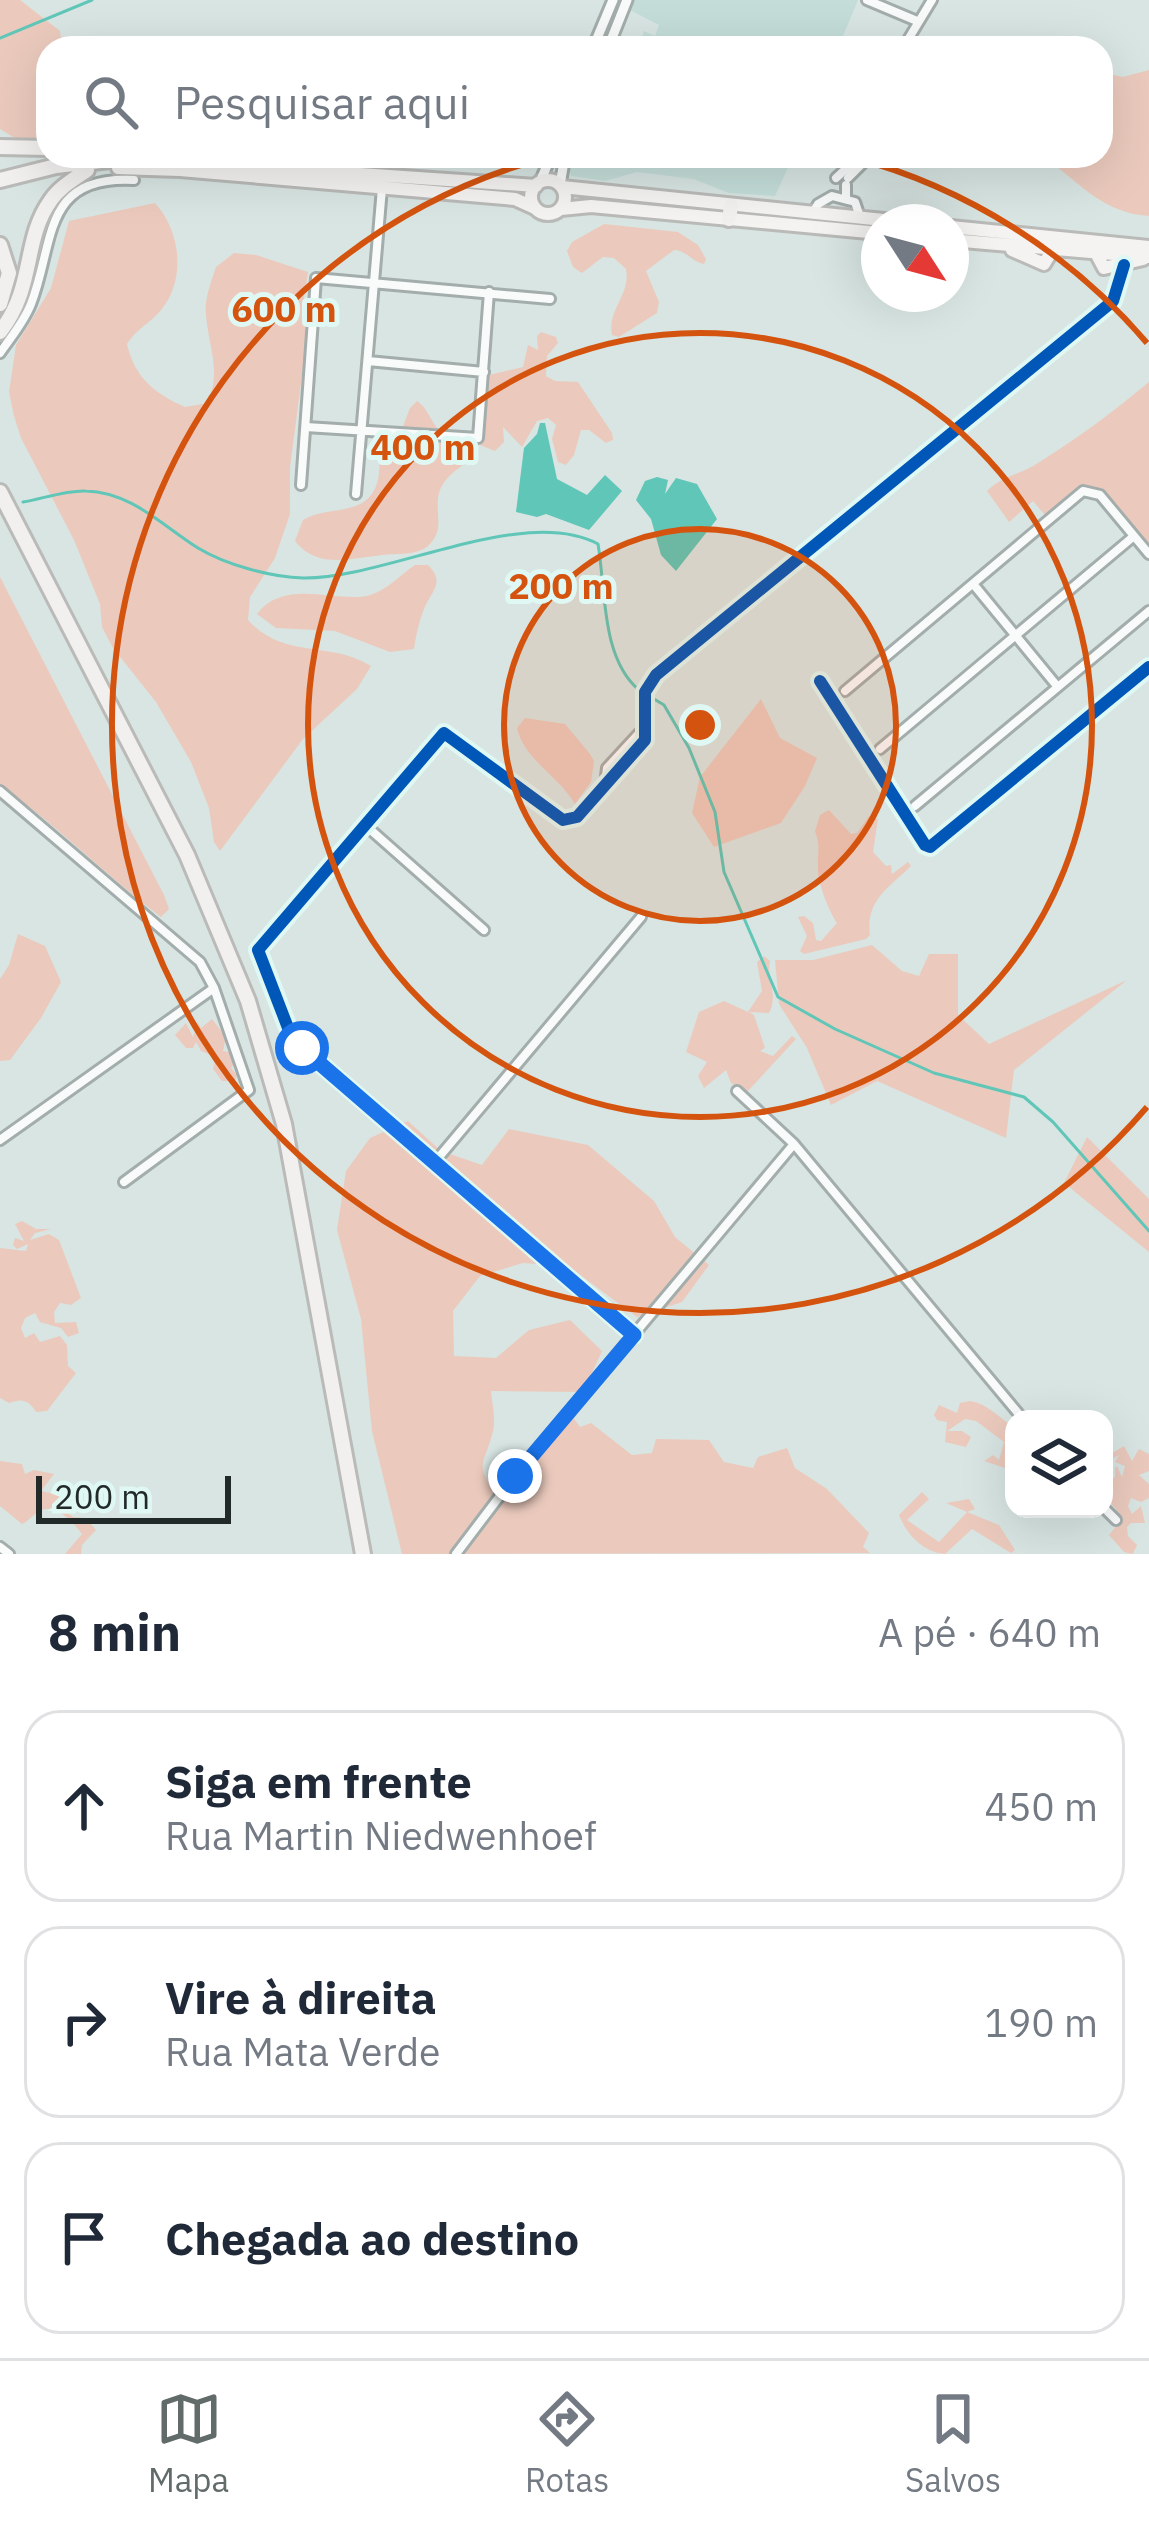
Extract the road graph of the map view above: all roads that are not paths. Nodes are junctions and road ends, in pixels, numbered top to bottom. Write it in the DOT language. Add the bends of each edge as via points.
graph roads {
  1 [pos="613,0"];
  2 [pos="626,0"];
  3 [pos="867,0"];
  4 [pos="932,0"];
  5 [pos="917,21"];
  6 [pos="598,36"];
  7 [pos="607,36"];
  8 [pos="613,36"];
  9 [pos="909,36"];
  10 [pos="0,146"];
  11 [pos="36,148"];
  12 [pos="50,168"];
  13 [pos="94,168"];
  14 [pos="166,168"];
  15 [pos="244,168"];
  16 [pos="545,168"];
  17 [pos="563,168"];
  18 [pos="850,168"];
  19 [pos="88,170"];
  20 [pos="134,180"];
  21 [pos="841,181"];
  22 [pos="538,184"];
  23 [pos="0,185"];
  24 [pos="561,186"];
  25 [pos="382,188"];
  26 [pos="832,196"];
  27 [pos="846,198"];
  28 [pos="535,208"];
  29 [pos="561,208"];
  30 [pos="730,212"];
  31 [pos="812,214"];
  32 [pos="860,219"];
  33 [pos="861,230"];
  34 [pos="969,230"];
  35 [pos="969,242"];
  36 [pos="1049,242"];
  37 [pos="0,245"];
  38 [pos="1149,247"];
  39 [pos="1101,248"];
  40 [pos="1149,257"];
  41 [pos="1124,266"];
  42 [pos="1107,268"];
  43 [pos="374,282"];
  44 [pos="1119,287"];
  45 [pos="489,292"];
  46 [pos="550,299"];
  47 [pos="0,304"];
  48 [pos="0,332"];
  49 [pos="0,353"];
  50 [pos="368,361"];
  51 [pos="484,372"];
  52 [pos="306,427"];
  53 [pos="362,432"];
  54 [pos="302,485"];
  55 [pos="0,492"];
  56 [pos="356,494"];
  57 [pos="1134,536"];
  58 [pos="1149,554"];
  59 [pos="974,586"];
  60 [pos="1149,611"];
  61 [pos="1016,636"];
  62 [pos="1149,667"];
  63 [pos="820,681"];
  64 [pos="1058,686"];
  65 [pos="845,692"];
  66 [pos="880,748"];
  67 [pos="0,791"];
  68 [pos="915,806"];
  69 [pos="364,824"];
  70 [pos="641,917"];
  71 [pos="484,930"];
  72 [pos="214,988"];
  73 [pos="737,1090"];
  74 [pos="0,1140"];
  75 [pos="794,1144"];
  76 [pos="434,1163"];
  77 [pos="124,1182"];
  78 [pos="634,1335"];
  79 [pos="1016,1410"];
  80 [pos="1113,1517"];
  81 [pos="1116,1520"];
  82 [pos="0,1547"];
  83 [pos="9,1554"];
  84 [pos="363,1554"];
  85 [pos="456,1554"];
  1 -- 6 [label="street"];
  1 -- 7 [label="street"];
  2 -- 8 [label="street"];
  3 -- 5 [label="street"];
  4 -- 5 [label="street"];
  5 -- 9 [label="street"];
  10 -- 11 [label="highway"];
  12 -- 23 [label="highway"];
  13 -- 19 [label="highway"];
  14 -- 25 [label="main road"];
  15 -- 22 [label="main road"];
  16 -- 22 [label="street"];
  17 -- 24 [label="street"];
  18 -- 21 [label="street"];
  19 -- 23 [label="highway"];
  19 -- 48 [label="highway" via="43,213 22,295"];
  20 -- 49 [label="street" via="100,182 64,203 28,310"];
  21 -- 26 [label="street"];
  21 -- 27 [label="street"];
  22 -- 24 [label="main road"];
  22 -- 28 [label="main road"];
  24 -- 29 [label="main road"];
  24 -- 30 [label="main road"];
  25 -- 28 [label="main road" via="515,199"];
  25 -- 43 [label="street"];
  26 -- 27 [label="street"];
  26 -- 31 [label="street"];
  27 -- 32 [label="street"];
  28 -- 29 [label="main road"];
  29 -- 30 [label="main road"];
  30 -- 31 [label="main road"];
  30 -- 33 [label="main road"];
  31 -- 32 [label="main road"];
  34 -- 36 [label="main road"];
  35 -- 36 [label="main road" via="1044,264"];
  36 -- 39 [label="main road"];
  37 -- 47 [label="highway" via="9,273"];
  38 -- 39 [label="main road"];
  39 -- 40 [label="main road"];
  39 -- 42 [label="main road" via="1099,265"];
  40 -- 41 [label="main road"];
  41 -- 42 [label="main road"];
  41 -- 44 [label="street"];
  42 -- 44 [label="street"];
  43 -- 45 [label="street"];
  43 -- 50 [label="street"];
  43 -- 52 [label="street" via="316,278"];
  44 -- 69 [label="street" via="1113,301 656,675 645,692 645,740 577,817 563,820 444,733"];
  45 -- 46 [label="street"];
  45 -- 51 [label="street"];
  50 -- 51 [label="street"];
  50 -- 53 [label="street"];
  51 -- 53 [label="street" via="478,439"];
  52 -- 53 [label="street"];
  52 -- 54 [label="street"];
  53 -- 56 [label="street"];
  55 -- 84 [label="highway" via="187,855 248,1001 284,1124"];
  57 -- 58 [label="street"];
  57 -- 59 [label="street" via="1100,495 1086,490"];
  57 -- 61 [label="street"];
  59 -- 61 [label="street"];
  59 -- 65 [label="street"];
  60 -- 64 [label="street"];
  61 -- 64 [label="street"];
  61 -- 66 [label="street"];
  62 -- 63 [label="street" via="930,847"];
  64 -- 68 [label="street"];
  67 -- 72 [label="street" via="188,950"];
  69 -- 71 [label="street"];
  69 -- 76 [label="street" via="258,950 302,1048"];
  70 -- 76 [label="street"];
  72 -- 74 [label="street"];
  72 -- 77 [label="street" via="249,1090"];
  73 -- 75 [label="street"];
  75 -- 78 [label="street"];
  75 -- 79 [label="street"];
  76 -- 78 [label="street"];
  78 -- 85 [label="street"];
  80 -- 81 [label="street"];
  82 -- 83 [label="street"];
}
